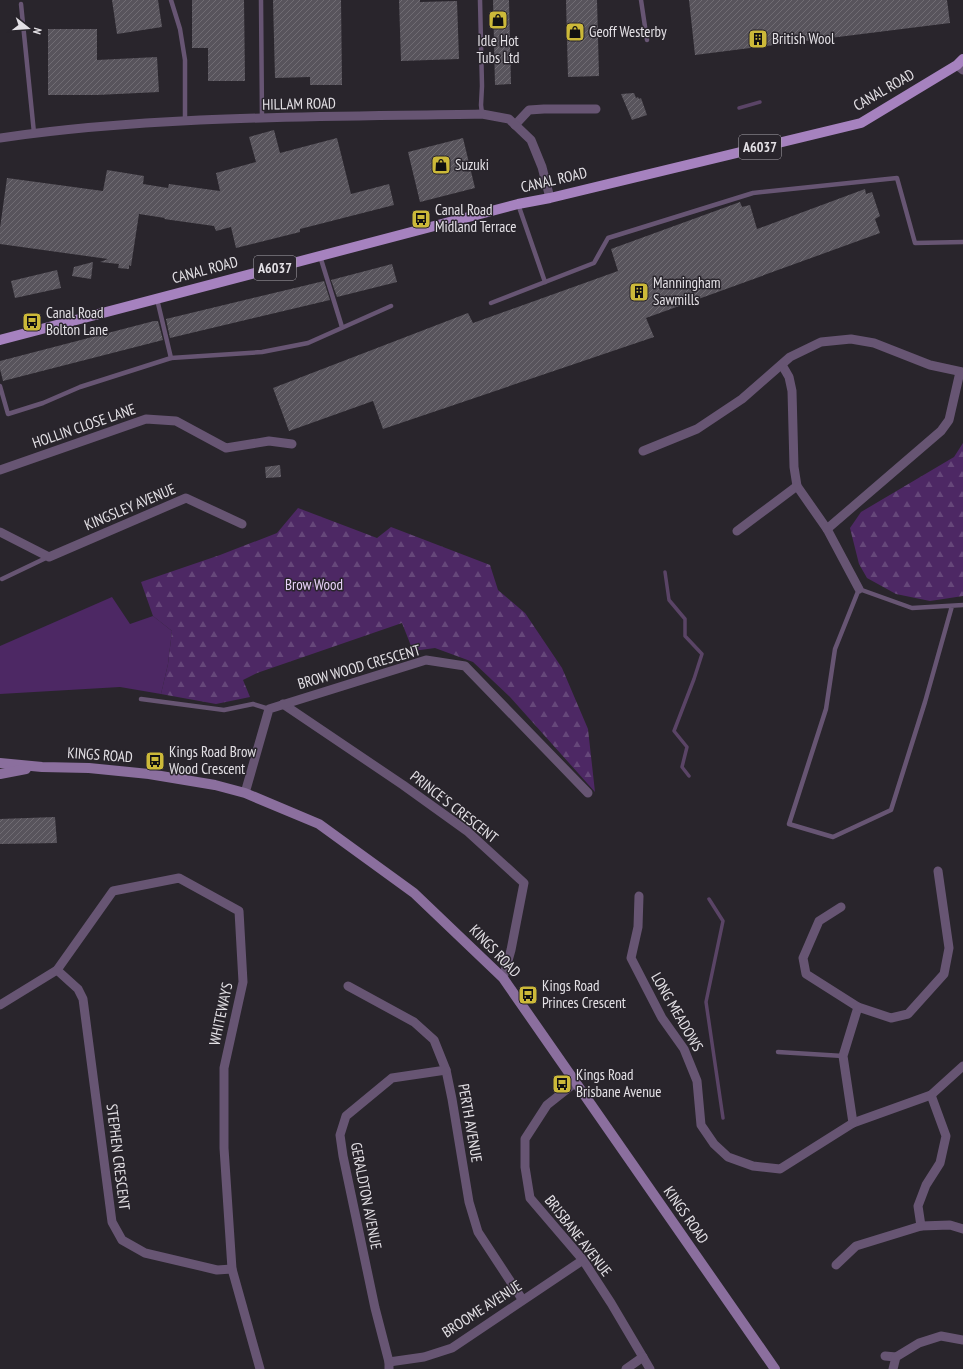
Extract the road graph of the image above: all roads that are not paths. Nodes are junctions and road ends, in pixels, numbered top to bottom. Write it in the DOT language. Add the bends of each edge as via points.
graph roads {
  1 [pos="171,0"];
  2 [pos="261,0"];
  3 [pos="480,0"];
  4 [pos="641,0"];
  5 [pos="21,4"];
  6 [pos="647,40"];
  7 [pos="961,65"];
  8 [pos="596,109"];
  9 [pos="482,114"];
  10 [pos="262,118"];
  11 [pos="185,121"];
  12 [pos="515,125"];
  13 [pos="34,134"];
  14 [pos="0,138"];
  15 [pos="550,198"];
  16 [pos="518,204"];
  17 [pos="963,242"];
  18 [pos="320,256"];
  19 [pos="545,282"];
  20 [pos="157,299"];
  21 [pos="491,303"];
  22 [pos="391,306"];
  23 [pos="342,327"];
  24 [pos="0,340"];
  25 [pos="171,358"];
  26 [pos="782,365"];
  27 [pos="962,372"];
  28 [pos="0,386"];
  29 [pos="292,444"];
  30 [pos="643,451"];
  31 [pos="0,470"];
  32 [pos="798,486"];
  33 [pos="242,524"];
  34 [pos="827,529"];
  35 [pos="737,531"];
  36 [pos="0,532"];
  37 [pos="49,557"];
  38 [pos="2,579"];
  39 [pos="859,589"];
  40 [pos="963,605"];
  41 [pos="952,606"];
  42 [pos="141,699"];
  43 [pos="283,704"];
  44 [pos="269,709"];
  45 [pos="0,763"];
  46 [pos="42,767"];
  47 [pos="0,774"];
  48 [pos="245,793"];
  49 [pos="588,793"];
  50 [pos="938,871"];
  51 [pos="639,896"];
  52 [pos="841,907"];
  53 [pos="57,970"];
  54 [pos="503,978"];
  55 [pos="348,986"];
  56 [pos="0,1005"];
  57 [pos="858,1007"];
  58 [pos="778,1052"];
  59 [pos="843,1056"];
  60 [pos="963,1066"];
  61 [pos="446,1070"];
  62 [pos="576,1082"];
  63 [pos="931,1095"];
  64 [pos="853,1122"];
  65 [pos="921,1226"];
  66 [pos="963,1229"];
  67 [pos="583,1260"];
  68 [pos="836,1265"];
  69 [pos="232,1269"];
  70 [pos="522,1300"];
  71 [pos="963,1340"];
  72 [pos="885,1356"];
  73 [pos="643,1357"];
  74 [pos="896,1357"];
  75 [pos="389,1365"];
  76 [pos="260,1369"];
  77 [pos="626,1369"];
  78 [pos="650,1369"];
  79 [pos="775,1369"];
  80 [pos="893,1369"];
  1 -- 11 [label="lane" via="180,29 185,60"];
  2 -- 10 [label="lane"];
  3 -- 9 [label="lane"];
  4 -- 6 [label="lane"];
  5 -- 13 [label="lane"];
  7 -- 15 [label="main road, CANAL ROAD / A6037" via="862,123"];
  8 -- 12 [label="street" via="529,110"];
  9 -- 10 [label="street, HILLAM ROAD"];
  9 -- 12 [label="street, HILLAM ROAD" via="509,119"];
  10 -- 11 [label="street, HILLAM ROAD"];
  11 -- 13 [label="street, HILLAM ROAD"];
  12 -- 15 [label="street, HILLAM ROAD" via="531,140 542,167"];
  13 -- 14 [label="street, HILLAM ROAD"];
  15 -- 16 [label="main road, CANAL ROAD / A6037"];
  16 -- 18 [label="main road, CANAL ROAD / A6037"];
  16 -- 19 [label="lane"];
  17 -- 19 [label="lane" via="915,243 897,178 753,193 608,238 594,263"];
  18 -- 20 [label="main road, CANAL ROAD / A6037"];
  18 -- 23 [label="lane"];
  19 -- 21 [label="lane"];
  20 -- 24 [label="main road, CANAL ROAD / A6037"];
  20 -- 25 [label="lane"];
  22 -- 23 [label="lane"];
  23 -- 25 [label="lane" via="308,343 262,352"];
  25 -- 28 [label="lane" via="80,386 43,403 8,414"];
  26 -- 27 [label="street" via="790,357 821,342 851,339 874,343 930,365"];
  26 -- 30 [label="street" via="742,399 697,428"];
  26 -- 32 [label="street" via="792,391 794,468"];
  27 -- 34 [label="street" via="949,420 940,431"];
  29 -- 31 [label="street, HOLLIN CLOSE LANE" via="269,441 226,448 176,421 146,419"];
  32 -- 34 [label="street"];
  32 -- 35 [label="street"];
  33 -- 37 [label="street, KINGSLEY AVENUE" via="186,498"];
  34 -- 39 [label="street"];
  36 -- 37 [label="street"];
  37 -- 38 [label="lane, KINGSLEY AVENUE"];
  39 -- 41 [label="lane" via="912,608"];
  39 -- 41 [label="lane" via="835,649 826,709 789,824 833,837 891,810"];
  40 -- 41 [label="lane"];
  42 -- 44 [label="lane" via="224,710 253,704"];
  43 -- 44 [label="street, BROW WOOD CRESCENT"];
  43 -- 49 [label="street, BROW WOOD CRESCENT" via="426,660 465,666"];
  43 -- 54 [label="street, PRINCE'S CRESCENT" via="467,831 524,883"];
  44 -- 48 [label="street"];
  45 -- 46 [label="street, KINGS ROAD"];
  46 -- 47 [label="street, KINGS ROAD"];
  46 -- 48 [label="street, KINGS ROAD" via="89,768 149,774"];
  48 -- 54 [label="street, KINGS ROAD" via="319,824 414,893"];
  50 -- 57 [label="street" via="949,948 944,974 908,1014 891,1018"];
  51 -- 64 [label="street, LONG MEADOWS" via="638,927 631,958 662,1018 684,1049 697,1081 701,1125 714,1144 728,1157 753,1166 780,1169"];
  52 -- 57 [label="street" via="819,921 803,958 806,974"];
  53 -- 56 [label="street, WHITEWAYS"];
  53 -- 69 [label="street, STEPHEN CRESCENT" via="78,989 83,999 112,1222 122,1240 145,1253 217,1270"];
  53 -- 69 [label="street, WHITEWAYS" via="113,891 179,878 239,911 243,982 224,1068 224,1148"];
  54 -- 62 [label="street, KINGS ROAD"];
  55 -- 61 [label="street, PERTH AVENUE" via="414,1022 434,1040"];
  57 -- 59 [label="street"];
  58 -- 59 [label="lane"];
  59 -- 64 [label="street"];
  60 -- 63 [label="street, LONG MEADOWS"];
  61 -- 70 [label="street, PERTH AVENUE" via="469,1202 478,1232"];
  61 -- 75 [label="street, GERALDTON AVENUE" via="392,1078 346,1116 340,1135 344,1164"];
  62 -- 67 [label="street, BRISBANE AVENUE" via="547,1105 525,1139 525,1166 530,1198"];
  62 -- 79 [label="street, KINGS ROAD"];
  63 -- 64 [label="street, LONG MEADOWS"];
  63 -- 65 [label="street" via="946,1136 940,1163 926,1185 918,1206"];
  65 -- 66 [label="street" via="950,1225"];
  65 -- 68 [label="street" via="856,1246"];
  67 -- 70 [label="street, BROOME AVENUE"];
  67 -- 73 [label="street, BRISBANE AVENUE"];
  69 -- 76 [label="street, WHITEWAYS"];
  70 -- 75 [label="street, BROOME AVENUE" via="452,1348"];
  71 -- 74 [label="street" via="941,1336 919,1343"];
  72 -- 74 [label="street"];
  73 -- 77 [label="street"];
  73 -- 78 [label="street, BRISBANE AVENUE"];
  74 -- 80 [label="street"];
}
